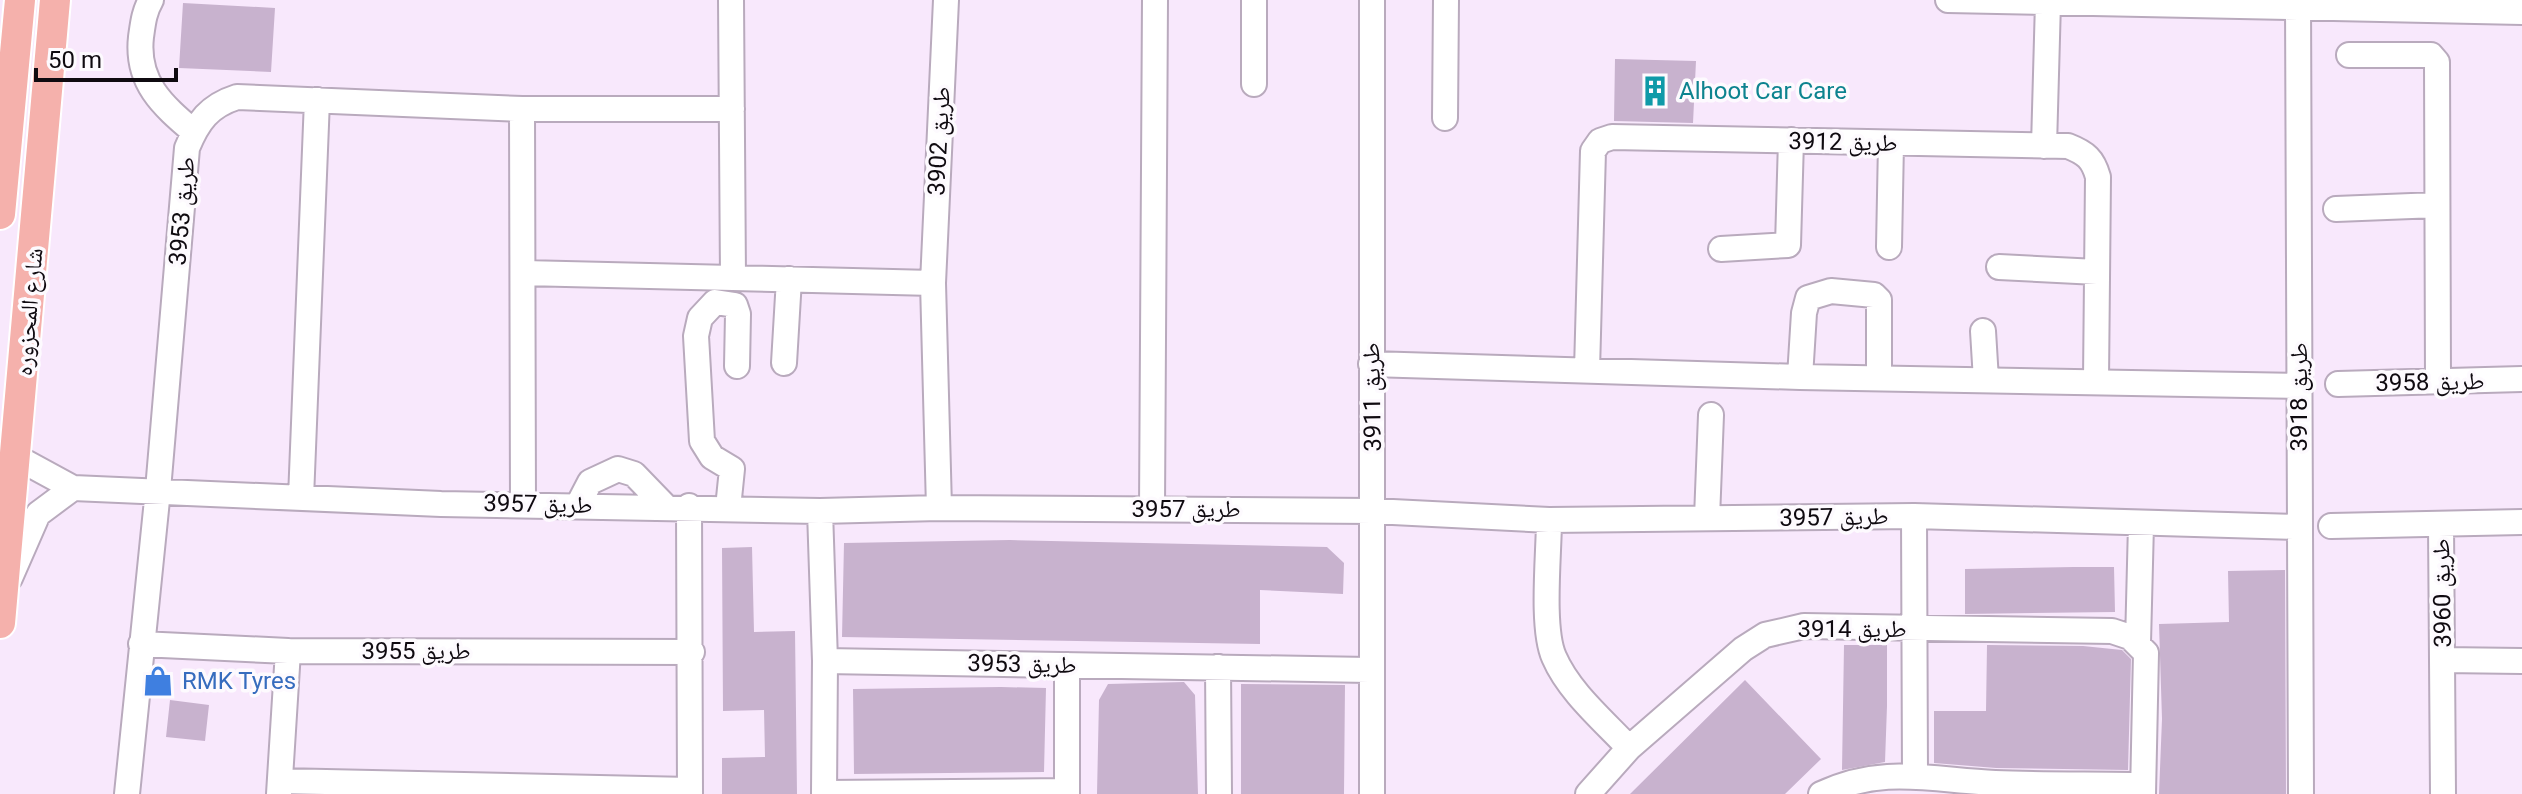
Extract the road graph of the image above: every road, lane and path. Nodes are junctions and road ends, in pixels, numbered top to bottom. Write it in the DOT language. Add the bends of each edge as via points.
graph roads {
  1 [pos="20,0"];
  2 [pos="55,0"];
  3 [pos="151,0"];
  4 [pos="731,0"];
  5 [pos="946,0"];
  6 [pos="1155,0"];
  7 [pos="1254,0"];
  8 [pos="1372,0"];
  9 [pos="1446,0"];
  10 [pos="1948,0"];
  11 [pos="1966,0"];
  12 [pos="2048,2"];
  13 [pos="2156,2"];
  14 [pos="2223,3"];
  15 [pos="2298,4"];
  16 [pos="2470,6"];
  17 [pos="2522,12"];
  18 [pos="2349,55"];
  19 [pos="1254,84"];
  20 [pos="317,100"];
  21 [pos="522,109"];
  22 [pos="732,109"];
  23 [pos="1445,118"];
  24 [pos="194,132"];
  25 [pos="1791,140"];
  26 [pos="1891,143"];
  27 [pos="2044,146"];
  28 [pos="3,165"];
  29 [pos="2437,205"];
  30 [pos="2336,209"];
  31 [pos="0,214"];
  32 [pos="1889,247"];
  33 [pos="1721,249"];
  34 [pos="1999,267"];
  35 [pos="2097,272"];
  36 [pos="524,273"];
  37 [pos="733,278"];
  38 [pos="789,279"];
  39 [pos="933,283"];
  40 [pos="1983,331"];
  41 [pos="784,363"];
  42 [pos="1371,364"];
  43 [pos="737,366"];
  44 [pos="1587,370"];
  45 [pos="1800,377"];
  46 [pos="1879,378"];
  47 [pos="2522,379"];
  48 [pos="1986,380"];
  49 [pos="2096,380"];
  50 [pos="2438,381"];
  51 [pos="2338,384"];
  52 [pos="2299,386"];
  53 [pos="1711,415"];
  54 [pos="16,457"];
  55 [pos="73,488"];
  56 [pos="158,490"];
  57 [pos="301,498"];
  58 [pos="523,504"];
  59 [pos="578,505"];
  60 [pos="677,506"];
  61 [pos="728,508"];
  62 [pos="939,508"];
  63 [pos="1159,509"];
  64 [pos="820,511"];
  65 [pos="1373,511"];
  66 [pos="1914,516"];
  67 [pos="1707,518"];
  68 [pos="1549,520"];
  69 [pos="2522,522"];
  70 [pos="2141,524"];
  71 [pos="2441,525"];
  72 [pos="2331,526"];
  73 [pos="2300,527"];
  74 [pos="1,610"];
  75 [pos="1914,629"];
  76 [pos="2134,640"];
  77 [pos="141,644"];
  78 [pos="288,651"];
  79 [pos="692,652"];
  80 [pos="2443,660"];
  81 [pos="825,661"];
  82 [pos="2522,661"];
  83 [pos="1067,665"];
  84 [pos="1218,667"];
  85 [pos="1369,670"];
  86 [pos="1629,748"];
  87 [pos="1915,774"];
  88 [pos="280,788"];
  89 [pos="1993,788"];
  90 [pos="2143,790"];
  91 [pos="690,792"];
  92 [pos="1067,792"];
  93 [pos="127,794"];
  94 [pos="824,794"];
  95 [pos="1219,794"];
  96 [pos="1372,794"];
  97 [pos="1588,794"];
  98 [pos="1821,794"];
  99 [pos="2301,794"];
  100 [pos="2443,794"];
  1 -- 28 [label="main road"];
  2 -- 54 [label="main road, شارع المحزوره"];
  3 -- 24 [label="street" via="144,11 139,55 149,88"];
  4 -- 22 [label="street"];
  5 -- 39 [label="street, طريق 3902"];
  6 -- 63 [label="street"];
  7 -- 19 [label="street"];
  8 -- 42 [label="street, طريق 3911"];
  9 -- 23 [label="street"];
  10 -- 11 [label="street"];
  11 -- 12 [label="street"];
  12 -- 13 [label="street"];
  12 -- 27 [label="street"];
  13 -- 14 [label="street"];
  14 -- 15 [label="street"];
  15 -- 16 [label="street"];
  15 -- 52 [label="street, طريق 3918"];
  16 -- 17 [label="street"];
  18 -- 29 [label="street" via="2435,58"];
  20 -- 21 [label="street, طريق 3953"];
  20 -- 24 [label="street, طريق 3953" via="237,97 217,103"];
  20 -- 57 [label="street"];
  21 -- 22 [label="street, طريق 3953"];
  21 -- 36 [label="street"];
  22 -- 37 [label="street"];
  24 -- 56 [label="street, طريق 3953" via="187,148"];
  25 -- 26 [label="street, طريق 3912"];
  25 -- 33 [label="street" via="1788,245"];
  25 -- 44 [label="street, طريق 3912" via="1600,141 1593,151"];
  26 -- 27 [label="street, طريق 3912"];
  26 -- 32 [label="street"];
  27 -- 35 [label="street, طريق 3912" via="2068,146 2094,163"];
  28 -- 31 [label="main road"];
  29 -- 30 [label="street"];
  29 -- 50 [label="street"];
  34 -- 35 [label="street"];
  35 -- 49 [label="street, طريق 3912"];
  36 -- 37 [label="street"];
  36 -- 58 [label="street"];
  37 -- 38 [label="street"];
  38 -- 39 [label="street"];
  38 -- 41 [label="street"];
  39 -- 62 [label="street, طريق 3902"];
  40 -- 48 [label="street"];
  42 -- 44 [label="street"];
  42 -- 65 [label="street, طريق 3911"];
  43 -- 61 [label="street" via="735,305 715,302 700,318 696,336 702,441 712,457 732,469"];
  44 -- 45 [label="street"];
  45 -- 46 [label="street"];
  45 -- 46 [label="street" via="1808,298 1831,291 1879,300"];
  46 -- 48 [label="street"];
  47 -- 50 [label="street, طريق 3958"];
  48 -- 49 [label="street"];
  49 -- 52 [label="street"];
  50 -- 51 [label="street, طريق 3958"];
  52 -- 73 [label="street, طريق 3918"];
  53 -- 67 [label="street"];
  54 -- 55 [label="street, طريق 3957"];
  54 -- 74 [label="main road, شارع المحزوره"];
  55 -- 56 [label="street, طريق 3957"];
  55 -- 74 [label="street" via="38,514"];
  56 -- 57 [label="street, طريق 3957"];
  56 -- 77 [label="street, طريق 3953"];
  57 -- 58 [label="street, طريق 3957"];
  58 -- 59 [label="street, طريق 3957"];
  59 -- 60 [label="street, طريق 3957"];
  59 -- 60 [label="street" via="590,482 618,469 634,474"];
  60 -- 61 [label="street, طريق 3957"];
  60 -- 79 [label="street"];
  61 -- 64 [label="street, طريق 3957"];
  62 -- 63 [label="street, طريق 3957"];
  62 -- 64 [label="street, طريق 3957"];
  63 -- 65 [label="street, طريق 3957"];
  64 -- 81 [label="street"];
  65 -- 68 [label="street, طريق 3957"];
  65 -- 85 [label="street, طريق 3911"];
  66 -- 67 [label="street, طريق 3957"];
  66 -- 70 [label="street, طريق 3957"];
  66 -- 75 [label="street"];
  67 -- 68 [label="street, طريق 3957"];
  68 -- 86 [label="street" via="1553,656 1575,689"];
  69 -- 71 [label="street, طريق 3960"];
  70 -- 73 [label="street, طريق 3957"];
  70 -- 76 [label="street"];
  71 -- 72 [label="street, طريق 3960"];
  71 -- 80 [label="street, طريق 3960"];
  73 -- 99 [label="street, طريق 3918"];
  75 -- 76 [label="street, طريق 3914" via="2112,631"];
  75 -- 86 [label="street, طريق 3914" via="1804,626 1765,635"];
  75 -- 87 [label="street"];
  76 -- 90 [label="street" via="2146,653"];
  77 -- 78 [label="street, طريق 3955"];
  77 -- 93 [label="street, طريق 3953"];
  78 -- 79 [label="street, طريق 3955"];
  78 -- 88 [label="street"];
  79 -- 91 [label="street"];
  80 -- 82 [label="street, طريق 3960"];
  80 -- 100 [label="street, طريق 3960"];
  81 -- 83 [label="street, طريق 3953"];
  81 -- 94 [label="street"];
  83 -- 84 [label="street, طريق 3953"];
  83 -- 92 [label="street"];
  84 -- 85 [label="street, طريق 3953"];
  84 -- 95 [label="street"];
  85 -- 96 [label="street, طريق 3911"];
  86 -- 97 [label="street, طريق 3914"];
  87 -- 89 [label="street"];
  87 -- 98 [label="street" via="1845,782"];
  88 -- 91 [label="street"];
  89 -- 90 [label="street"];
  92 -- 94 [label="street"];
}
